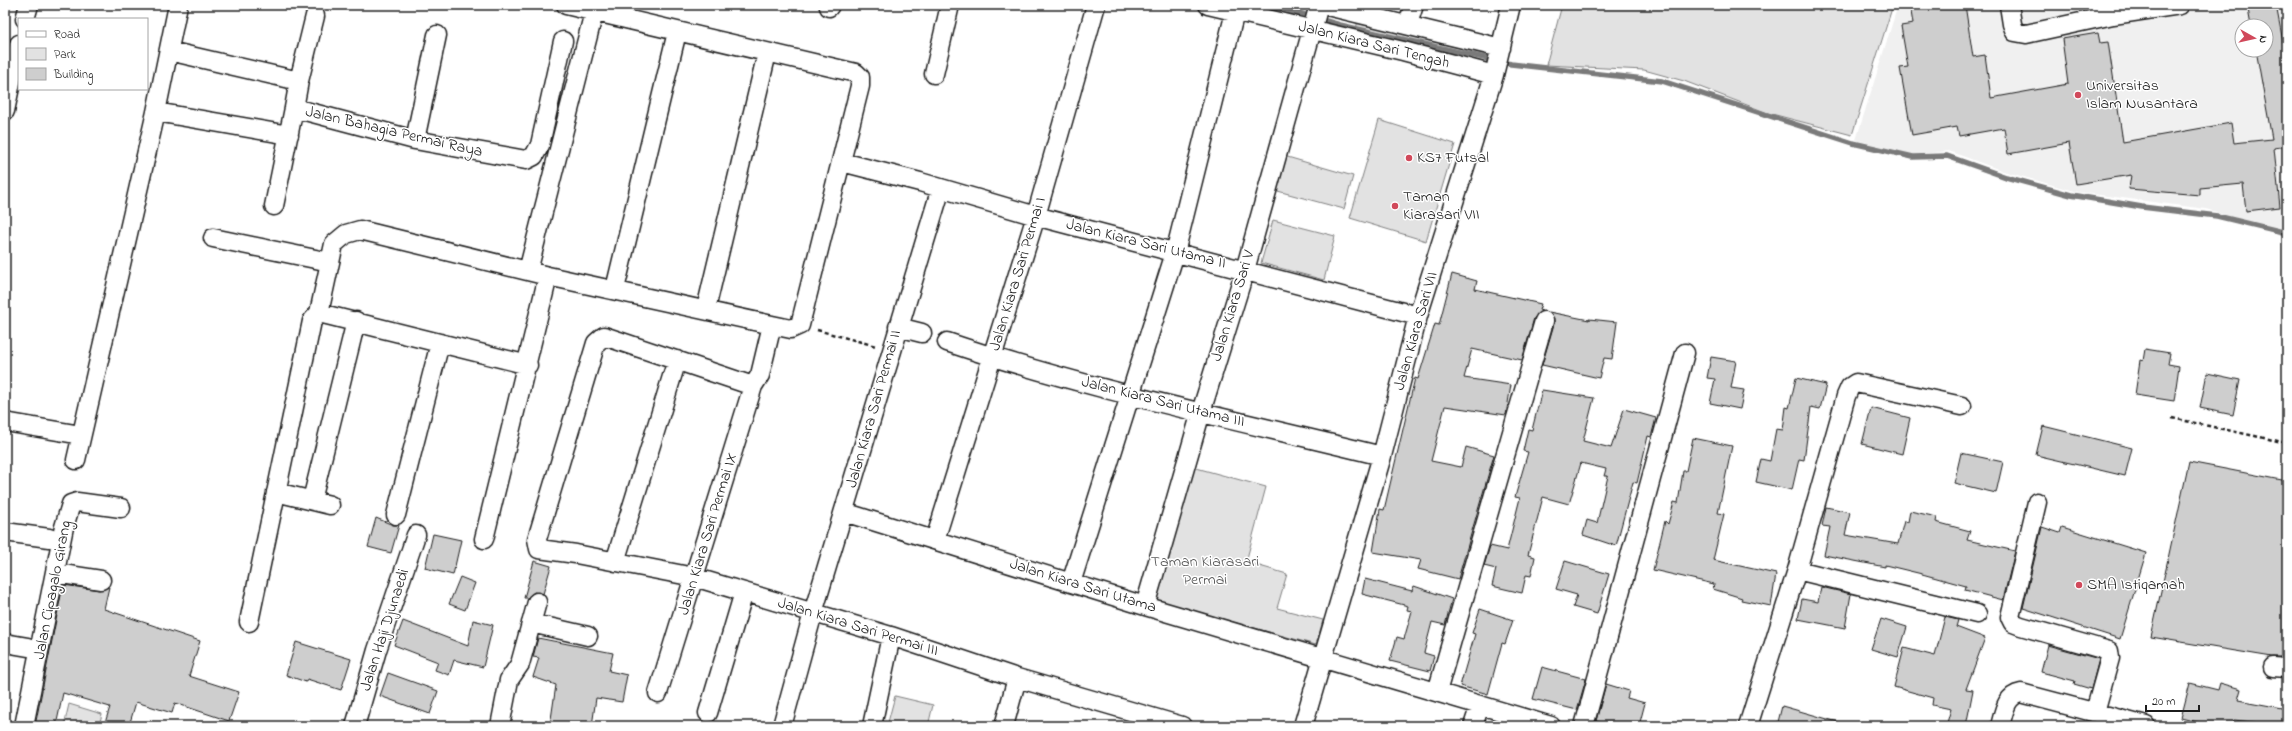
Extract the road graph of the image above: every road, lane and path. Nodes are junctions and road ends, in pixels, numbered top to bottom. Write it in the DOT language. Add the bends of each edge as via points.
graph roads {
  1 [pos="29,5"];
  2 [pos="178,5"];
  3 [pos="566,5"];
  4 [pos="950,5"];
  5 [pos="1096,5"];
  6 [pos="1208,5"];
  7 [pos="1414,5"];
  8 [pos="1511,5"];
  9 [pos="2009,5"];
  10 [pos="2096,5"];
  11 [pos="2180,5"];
  12 [pos="594,12"];
  13 [pos="1235,12"];
  14 [pos="1317,14"];
  15 [pos="2113,15"];
  16 [pos="315,16"];
  17 [pos="26,18"];
  18 [pos="1408,24"];
  19 [pos="677,32"];
  20 [pos="437,35"];
  21 [pos="563,41"];
  22 [pos="15,48"];
  23 [pos="169,51"];
  24 [pos="767,53"];
  25 [pos="1498,61"];
  26 [pos="934,74"];
  27 [pos="155,79"];
  28 [pos="299,81"];
  29 [pos="294,108"];
  30 [pos="5,111"];
  31 [pos="156,112"];
  32 [pos="289,135"];
  33 [pos="415,140"];
  34 [pos="842,162"];
  35 [pos="941,188"];
  36 [pos="274,206"];
  37 [pos="1036,216"];
  38 [pos="213,238"];
  39 [pos="1175,253"];
  40 [pos="330,262"];
  41 [pos="1245,270"];
  42 [pos="528,271"];
  43 [pos="548,276"];
  44 [pos="615,289"];
  45 [pos="706,309"];
  46 [pos="319,313"];
  47 [pos="1418,316"];
  48 [pos="356,321"];
  49 [pos="1544,321"];
  50 [pos="772,325"];
  51 [pos="800,325"];
  52 [pos="898,327"];
  53 [pos="922,333"];
  54 [pos="947,342"];
  55 [pos="440,343"];
  56 [pos="892,351"];
  57 [pos="1685,352"];
  58 [pos="993,358"];
  59 [pos="678,360"];
  60 [pos="528,365"];
  61 [pos="756,380"];
  62 [pos="1130,396"];
  63 [pos="1962,406"];
  64 [pos="1200,412"];
  65 [pos="2172,418"];
  66 [pos="5,422"];
  67 [pos="81,435"];
  68 [pos="2287,443"];
  69 [pos="1382,456"];
  70 [pos="76,460"];
  71 [pos="276,492"];
  72 [pos="312,500"];
  73 [pos="2037,502"];
  74 [pos="330,505"];
  75 [pos="121,508"];
  76 [pos="844,512"];
  77 [pos="396,515"];
  78 [pos="5,532"];
  79 [pos="416,535"];
  80 [pos="49,538"];
  81 [pos="484,539"];
  82 [pos="935,540"];
  83 [pos="615,562"];
  84 [pos="1798,570"];
  85 [pos="56,573"];
  86 [pos="694,577"];
  87 [pos="101,580"];
  88 [pos="1071,583"];
  89 [pos="744,592"];
  90 [pos="537,602"];
  91 [pos="1145,606"];
  92 [pos="813,613"];
  93 [pos="1977,614"];
  94 [pos="249,622"];
  95 [pos="531,623"];
  96 [pos="588,636"];
  97 [pos="891,636"];
  98 [pos="5,643"];
  99 [pos="28,648"];
  100 [pos="1324,658"];
  101 [pos="1017,678"];
  102 [pos="1437,692"];
  103 [pos="658,693"];
  104 [pos="1480,705"];
  105 [pos="2095,712"];
  106 [pos="708,713"];
  107 [pos="1499,719"];
  108 [pos="24,726"];
  109 [pos="355,726"];
  110 [pos="500,726"];
  111 [pos="782,726"];
  112 [pos="872,726"];
  113 [pos="1004,726"];
  114 [pos="1182,726"];
  115 [pos="1302,726"];
  116 [pos="1473,726"];
  117 [pos="1551,726"];
  118 [pos="1584,726"];
  119 [pos="1748,726"];
  120 [pos="2000,726"];
  121 [pos="2146,726"];
  1 -- 17 [label="street"];
  2 -- 23 [label="street"];
  3 -- 12 [label="street"];
  4 -- 26 [label="street"];
  5 -- 37 [label="street, Jalan Kiara Sari Permai I"];
  6 -- 13 [label="street, Jalan Kiara Sari Tengah"];
  7 -- 18 [label="street"];
  8 -- 25 [label="street, Jalan Kiara Sari VII"];
  9 -- 15 [label="street" via="2015,32 2026,34"];
  10 -- 15 [label="street"];
  11 -- 15 [label="street"];
  12 -- 19 [label="street"];
  12 -- 42 [label="street"];
  13 -- 14 [label="street, Jalan Kiara Sari Tengah"];
  13 -- 39 [label="street"];
  14 -- 18 [label="street, Jalan Kiara Sari Tengah"];
  14 -- 25 [label="street, Jalan Kiara Sari Tengah"];
  14 -- 41 [label="street, Jalan Kiara Sari V"];
  16 -- 28 [label="street"];
  18 -- 25 [label="street, Jalan Kiara Sari Tengah"];
  19 -- 24 [label="street"];
  19 -- 44 [label="street"];
  20 -- 33 [label="street"];
  21 -- 33 [label="street, Jalan Bahagia Permai Raya" via="540,144 534,156 526,160 516,160"];
  22 -- 30 [label="street"];
  23 -- 27 [label="street"];
  23 -- 28 [label="street, Jalan Bahagia Permai Raya"];
  24 -- 34 [label="street" via="856,73 860,77"];
  24 -- 45 [label="street"];
  25 -- 47 [label="street, Jalan Kiara Sari VII"];
  27 -- 31 [label="street"];
  28 -- 29 [label="street, Jalan Bahagia Permai Raya"];
  29 -- 32 [label="street"];
  29 -- 33 [label="street, Jalan Bahagia Permai Raya"];
  31 -- 32 [label="street"];
  31 -- 67 [label="street"];
  32 -- 36 [label="street"];
  34 -- 35 [label="street"];
  34 -- 51 [label="street"];
  35 -- 37 [label="street"];
  35 -- 52 [label="street, Jalan Kiara Sari Permai II"];
  37 -- 39 [label="street, Jalan Kiara Sari Utama II"];
  37 -- 58 [label="street, Jalan Kiara Sari Permai I"];
  38 -- 40 [label="street"];
  39 -- 41 [label="street, Jalan Kiara Sari Utama II"];
  39 -- 62 [label="street"];
  40 -- 42 [label="street" via="334,244 346,234 360,230"];
  40 -- 46 [label="street"];
  41 -- 47 [label="street, Jalan Kiara Sari Utama II"];
  41 -- 64 [label="street, Jalan Kiara Sari V"];
  42 -- 43 [label="street"];
  43 -- 44 [label="street"];
  43 -- 60 [label="street"];
  44 -- 45 [label="street"];
  45 -- 50 [label="street"];
  46 -- 48 [label="street"];
  46 -- 71 [label="street" via="312,321"];
  47 -- 69 [label="street, Jalan Kiara Sari VII"];
  48 -- 55 [label="street"];
  48 -- 72 [label="street"];
  49 -- 102 [label="street"];
  50 -- 51 [label="street" via="791,329"];
  50 -- 61 [label="street, Jalan Kiara Sari Permai IX"];
  51 -- 56 [label="path"];
  52 -- 53 [label="street"];
  52 -- 56 [label="street, Jalan Kiara Sari Permai II"];
  54 -- 58 [label="street, Jalan Kiara Sari Utama III"];
  55 -- 60 [label="street"];
  55 -- 77 [label="street"];
  56 -- 76 [label="street, Jalan Kiara Sari Permai II"];
  57 -- 118 [label="street"];
  58 -- 62 [label="street, Jalan Kiara Sari Utama III"];
  58 -- 82 [label="street, Jalan Kiara Sari Permai I"];
  59 -- 61 [label="street"];
  59 -- 83 [label="street"];
  59 -- 83 [label="street, Jalan Kiara Sari Permai III" via="604,336 596,343 537,539 539,548"];
  60 -- 81 [label="street"];
  61 -- 86 [label="street, Jalan Kiara Sari Permai IX"];
  62 -- 64 [label="street, Jalan Kiara Sari Utama III"];
  62 -- 88 [label="street"];
  63 -- 84 [label="street" via="1856,383 1850,387"];
  64 -- 69 [label="street, Jalan Kiara Sari Utama III"];
  64 -- 91 [label="street, Jalan Kiara Sari V"];
  65 -- 68 [label="path"];
  66 -- 67 [label="street"];
  67 -- 70 [label="street"];
  69 -- 100 [label="street, Jalan Kiara Sari VII"];
  71 -- 72 [label="street"];
  71 -- 94 [label="street"];
  72 -- 74 [label="street"];
  73 -- 105 [label="street" via="2010,617 2013,623 2021,626 2109,651 2110,658"];
  75 -- 85 [label="street, Jalan Cipagalo Girang" via="77,502 72,504 64,527"];
  76 -- 82 [label="street, Jalan Kiara Sari Utama"];
  76 -- 92 [label="street, Jalan Kiara Sari Permai II"];
  78 -- 80 [label="street"];
  79 -- 109 [label="street, Jalan Haji Djunaedi" via="377,650"];
  82 -- 88 [label="street, Jalan Kiara Sari Utama"];
  83 -- 86 [label="street, Jalan Kiara Sari Permai III"];
  84 -- 93 [label="street"];
  84 -- 119 [label="street"];
  85 -- 87 [label="street"];
  85 -- 108 [label="street, Jalan Cipagalo Girang"];
  86 -- 89 [label="street, Jalan Kiara Sari Permai III"];
  86 -- 103 [label="street, Jalan Kiara Sari Permai IX"];
  88 -- 91 [label="street, Jalan Kiara Sari Utama"];
  89 -- 92 [label="street, Jalan Kiara Sari Permai III"];
  89 -- 106 [label="street"];
  90 -- 95 [label="street"];
  91 -- 100 [label="street, Jalan Kiara Sari Utama"];
  92 -- 97 [label="street, Jalan Kiara Sari Permai III"];
  92 -- 111 [label="street, Jalan Kiara Sari Permai II"];
  95 -- 96 [label="street"];
  95 -- 110 [label="street" via="520,664 509,680"];
  97 -- 101 [label="street, Jalan Kiara Sari Permai III"];
  97 -- 112 [label="street"];
  98 -- 99 [label="street"];
  100 -- 102 [label="street, Jalan Kiara Sari Utama"];
  100 -- 115 [label="street, Jalan Kiara Sari VII"];
  101 -- 113 [label="street"];
  101 -- 114 [label="street, Jalan Kiara Sari Permai III"];
  102 -- 104 [label="street, Jalan Kiara Sari Utama"];
  104 -- 107 [label="street, Jalan Kiara Sari Utama"];
  104 -- 116 [label="street"];
  105 -- 120 [label="street" via="2021,692 2008,700"];
  105 -- 121 [label="street"];
  107 -- 117 [label="street, Jalan Kiara Sari Utama"];
}
